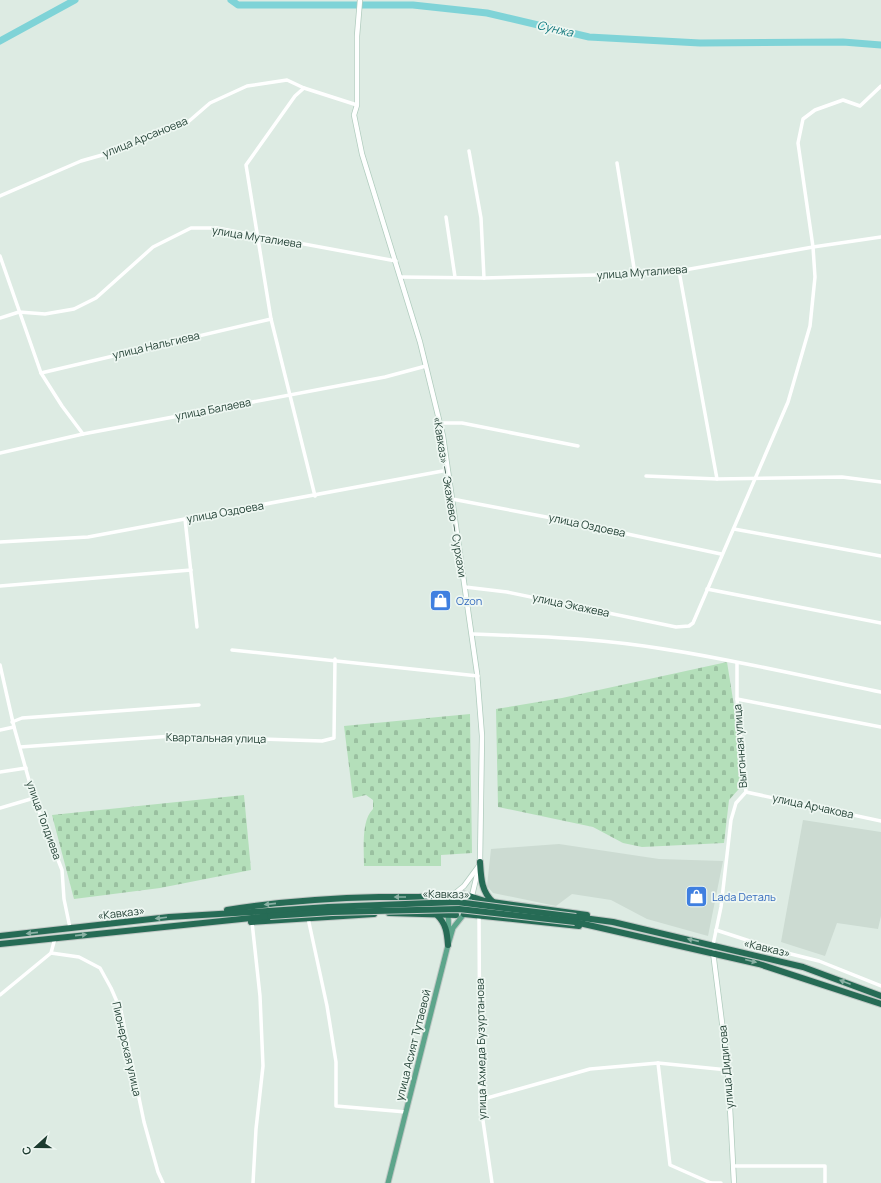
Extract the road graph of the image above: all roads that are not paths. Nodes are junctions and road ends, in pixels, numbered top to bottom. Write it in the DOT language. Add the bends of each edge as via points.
graph roads {
  1 [pos="360,0"];
  2 [pos="881,86"];
  3 [pos="304,88"];
  4 [pos="357,105"];
  5 [pos="469,151"];
  6 [pos="617,163"];
  7 [pos="0,196"];
  8 [pos="446,217"];
  9 [pos="256,236"];
  10 [pos="881,237"];
  11 [pos="814,247"];
  12 [pos="0,256"];
  13 [pos="396,261"];
  14 [pos="679,271"];
  15 [pos="635,274"];
  16 [pos="400,277"];
  17 [pos="455,277"];
  18 [pos="484,278"];
  19 [pos="19,312"];
  20 [pos="0,318"];
  21 [pos="271,319"];
  22 [pos="426,366"];
  23 [pos="41,373"];
  24 [pos="288,394"];
  25 [pos="440,423"];
  26 [pos="83,434"];
  27 [pos="578,446"];
  28 [pos="0,452"];
  29 [pos="448,470"];
  30 [pos="646,476"];
  31 [pos="754,478"];
  32 [pos="716,479"];
  33 [pos="881,482"];
  34 [pos="315,496"];
  35 [pos="452,500"];
  36 [pos="185,519"];
  37 [pos="734,529"];
  38 [pos="0,542"];
  39 [pos="721,554"];
  40 [pos="881,556"];
  41 [pos="191,570"];
  42 [pos="0,586"];
  43 [pos="465,587"];
  44 [pos="707,590"];
  45 [pos="881,623"];
  46 [pos="197,627"];
  47 [pos="472,634"];
  48 [pos="232,650"];
  49 [pos="335,660"];
  50 [pos="737,663"];
  51 [pos="0,665"];
  52 [pos="478,676"];
  53 [pos="881,692"];
  54 [pos="737,699"];
  55 [pos="199,705"];
  56 [pos="12,722"];
  57 [pos="14,727"];
  58 [pos="881,727"];
  59 [pos="0,730"];
  60 [pos="20,747"];
  61 [pos="26,768"];
  62 [pos="0,772"];
  63 [pos="746,792"];
  64 [pos="34,798"];
  65 [pos="0,808"];
  66 [pos="881,821"];
  67 [pos="480,862"];
  68 [pos="463,894"];
  69 [pos="453,895"];
  70 [pos="472,896"];
  71 [pos="493,902"];
  72 [pos="470,905"];
  73 [pos="448,908"];
  74 [pos="270,914"];
  75 [pos="437,914"];
  76 [pos="464,914"];
  77 [pos="200,915"];
  78 [pos="449,915"];
  79 [pos="456,915"];
  80 [pos="479,915"];
  81 [pos="308,918"];
  82 [pos="576,920"];
  83 [pos="252,922"];
  84 [pos="613,922"];
  85 [pos="192,923"];
  86 [pos="70,929"];
  87 [pos="610,930"];
  88 [pos="716,930"];
  89 [pos="0,936"];
  90 [pos="55,938"];
  91 [pos="0,944"];
  92 [pos="448,945"];
  93 [pos="713,945"];
  94 [pos="51,952"];
  95 [pos="713,952"];
  96 [pos="881,986"];
  97 [pos="0,995"];
  98 [pos="881,996"];
  99 [pos="881,1004"];
  100 [pos="658,1063"];
  101 [pos="728,1070"];
  102 [pos="480,1100"];
  103 [pos="407,1112"];
  104 [pos="734,1166"];
  105 [pos="163,1183"];
  106 [pos="253,1183"];
  107 [pos="388,1183"];
  108 [pos="492,1183"];
  109 [pos="707,1183"];
  110 [pos="711,1183"];
  111 [pos="722,1183"];
  112 [pos="734,1183"];
  113 [pos="825,1183"];
  1 -- 4 [label="main road, «Кавказ» — Экажево — Сурхахи"];
  2 -- 11 [label="street" via="860,106 843,100 816,110 803,119 798,142"];
  3 -- 4 [label="street, улица Арсаноева"];
  3 -- 7 [label="street, улица Арсаноева" via="288,80 247,86 210,103 188,122 120,150 81,161"];
  3 -- 9 [label="street" via="246,165"];
  4 -- 13 [label="main road, «Кавказ» — Экажево — Сурхахи" via="354,115 362,154"];
  5 -- 18 [label="street" via="481,218"];
  6 -- 15 [label="street"];
  8 -- 17 [label="street"];
  9 -- 13 [label="street, улица Муталиева"];
  9 -- 19 [label="street, улица Муталиева" via="217,228 190,228 153,247 96,298 74,309 45,314"];
  9 -- 21 [label="street"];
  10 -- 11 [label="street, улица Муталиева"];
  11 -- 14 [label="street, улица Муталиева"];
  11 -- 31 [label="street" via="815,277 810,326 788,402"];
  12 -- 19 [label="street"];
  13 -- 16 [label="main road, «Кавказ» — Экажево — Сурхахи"];
  14 -- 15 [label="street, улица Муталиева"];
  14 -- 32 [label="street"];
  15 -- 18 [label="street, улица Муталиева"];
  16 -- 17 [label="street, улица Муталиева"];
  16 -- 22 [label="main road, «Кавказ» — Экажево — Сурхахи"];
  17 -- 18 [label="street, улица Муталиева"];
  19 -- 20 [label="street, улица Муталиева"];
  19 -- 23 [label="street"];
  21 -- 23 [label="street, улица Нальгиева"];
  21 -- 24 [label="street"];
  22 -- 24 [label="street, улица Балаева" via="385,377"];
  22 -- 25 [label="main road, «Кавказ» — Экажево — Сурхахи"];
  23 -- 26 [label="street"];
  24 -- 26 [label="street, улица Балаева"];
  24 -- 34 [label="street" via="301,434"];
  25 -- 27 [label="street" via="462,423"];
  25 -- 29 [label="main road, «Кавказ» — Экажево — Сурхахи"];
  26 -- 28 [label="street, улица Балаева"];
  29 -- 34 [label="street, улица Оздоева"];
  29 -- 35 [label="main road, «Кавказ» — Экажево — Сурхахи"];
  30 -- 32 [label="street"];
  31 -- 32 [label="street"];
  31 -- 33 [label="street" via="842,478"];
  31 -- 37 [label="street"];
  34 -- 36 [label="street, улица Оздоева"];
  35 -- 39 [label="street, улица Оздоева" via="562,520"];
  35 -- 43 [label="main road, «Кавказ» — Экажево — Сурхахи"];
  36 -- 38 [label="street, улица Оздоева" via="88,537"];
  36 -- 41 [label="street"];
  37 -- 39 [label="street"];
  37 -- 40 [label="street"];
  39 -- 44 [label="street"];
  41 -- 42 [label="street"];
  41 -- 46 [label="street"];
  43 -- 44 [label="street, улица Экажева" via="507,592 676,627 689,626 693,623"];
  43 -- 47 [label="main road, «Кавказ» — Экажево — Сурхахи"];
  44 -- 45 [label="street"];
  47 -- 50 [label="street" via="569,638 643,646"];
  47 -- 52 [label="main road, «Кавказ» — Экажево — Сурхахи"];
  48 -- 49 [label="street"];
  49 -- 52 [label="street"];
  49 -- 60 [label="street, Квартальная улица" via="334,738 322,741 173,736"];
  50 -- 53 [label="street"];
  50 -- 54 [label="street, Выгонная улица"];
  51 -- 56 [label="street, улица Толдиева"];
  52 -- 67 [label="main road, «Кавказ» — Экажево — Сурхахи" via="482,736"];
  54 -- 58 [label="street"];
  54 -- 63 [label="street, Выгонная улица"];
  55 -- 56 [label="street" via="22,718"];
  56 -- 57 [label="street, улица Толдиева"];
  57 -- 59 [label="street"];
  57 -- 60 [label="street, улица Толдиева"];
  60 -- 61 [label="street, улица Толдиева"];
  61 -- 62 [label="street"];
  61 -- 64 [label="street, улица Толдиева"];
  63 -- 66 [label="street, улица Арчакова"];
  63 -- 88 [label="street, Выгонная улица" via="736,803 731,820"];
  64 -- 65 [label="street"];
  64 -- 86 [label="street, улица Толдиева" via="62,870"];
  67 -- 69 [label="main road" via="467,882"];
  67 -- 70 [label="main road, «Кавказ» — Экажево — Сурхахи"];
  67 -- 71 [label="highway" via="482,885"];
  68 -- 69 [label="main road"];
  68 -- 70 [label="highway"];
  68 -- 72 [label="main road" via="468,898"];
  69 -- 73 [label="main road" via="448,900"];
  69 -- 77 [label="highway, one-way" via="284,903"];
  70 -- 71 [label="highway"];
  70 -- 72 [label="main road, «Кавказ» — Экажево — Сурхахи"];
  71 -- 84 [label="highway" via="576,912"];
  72 -- 76 [label="main road"];
  73 -- 78 [label="main road"];
  73 -- 79 [label="main road"];
  74 -- 77 [label="highway, «Кавказ»"];
  74 -- 82 [label="highway, «Кавказ», bridge" via="459,909"];
  74 -- 85 [label="highway, «Кавказ»"];
  75 -- 78 [label="highway"];
  75 -- 81 [label="highway" via="383,913"];
  75 -- 92 [label="highway" via="447,929"];
  76 -- 79 [label="main road"];
  76 -- 80 [label="highway, «Кавказ»"];
  76 -- 92 [label="main road, улица Асият Тутаевой" via="453,928"];
  77 -- 86 [label="highway, «Кавказ», one-way"];
  78 -- 79 [label="highway"];
  78 -- 92 [label="main road"];
  80 -- 87 [label="highway, «Кавказ»"];
  80 -- 102 [label="street, улица Ахмеда Бузуртанова"];
  81 -- 83 [label="highway"];
  81 -- 103 [label="street" via="335,1055 336,1106"];
  82 -- 84 [label="highway, «Кавказ»"];
  82 -- 87 [label="highway, «Кавказ»"];
  83 -- 85 [label="highway"];
  83 -- 106 [label="street" via="260,996 263,1066"];
  93 -- 84 [label="highway, «Кавказ», one-way"];
  90 -- 85 [label="highway, «Кавказ», one-way"];
  86 -- 89 [label="highway, «Кавказ», one-way"];
  87 -- 95 [label="highway, «Кавказ»"];
  88 -- 93 [label="street, Выгонная улица"];
  88 -- 96 [label="street" via="819,961"];
  90 -- 91 [label="highway, «Кавказ»"];
  90 -- 94 [label="street"];
  92 -- 103 [label="main road, улица Асият Тутаевой"];
  98 -- 93 [label="highway, «Кавказ», one-way" via="804,967"];
  94 -- 97 [label="street"];
  94 -- 105 [label="street, Пионерская улица" via="79,957 100,968 111,988 120,1011 144,1122"];
  95 -- 99 [label="highway, «Кавказ», one-way" via="803,977"];
  95 -- 101 [label="main road, улица Дидигова"];
  100 -- 101 [label="street"];
  100 -- 102 [label="street" via="590,1069"];
  100 -- 110 [label="street" via="670,1165"];
  101 -- 104 [label="main road, улица Дидигова"];
  102 -- 108 [label="street, улица Ахмеда Бузуртанова"];
  103 -- 107 [label="main road, улица Асият Тутаевой"];
  104 -- 112 [label="main road, улица Дидигова"];
  104 -- 113 [label="street" via="825,1166"];
  109 -- 110 [label="street"];
  110 -- 111 [label="street"];
}
